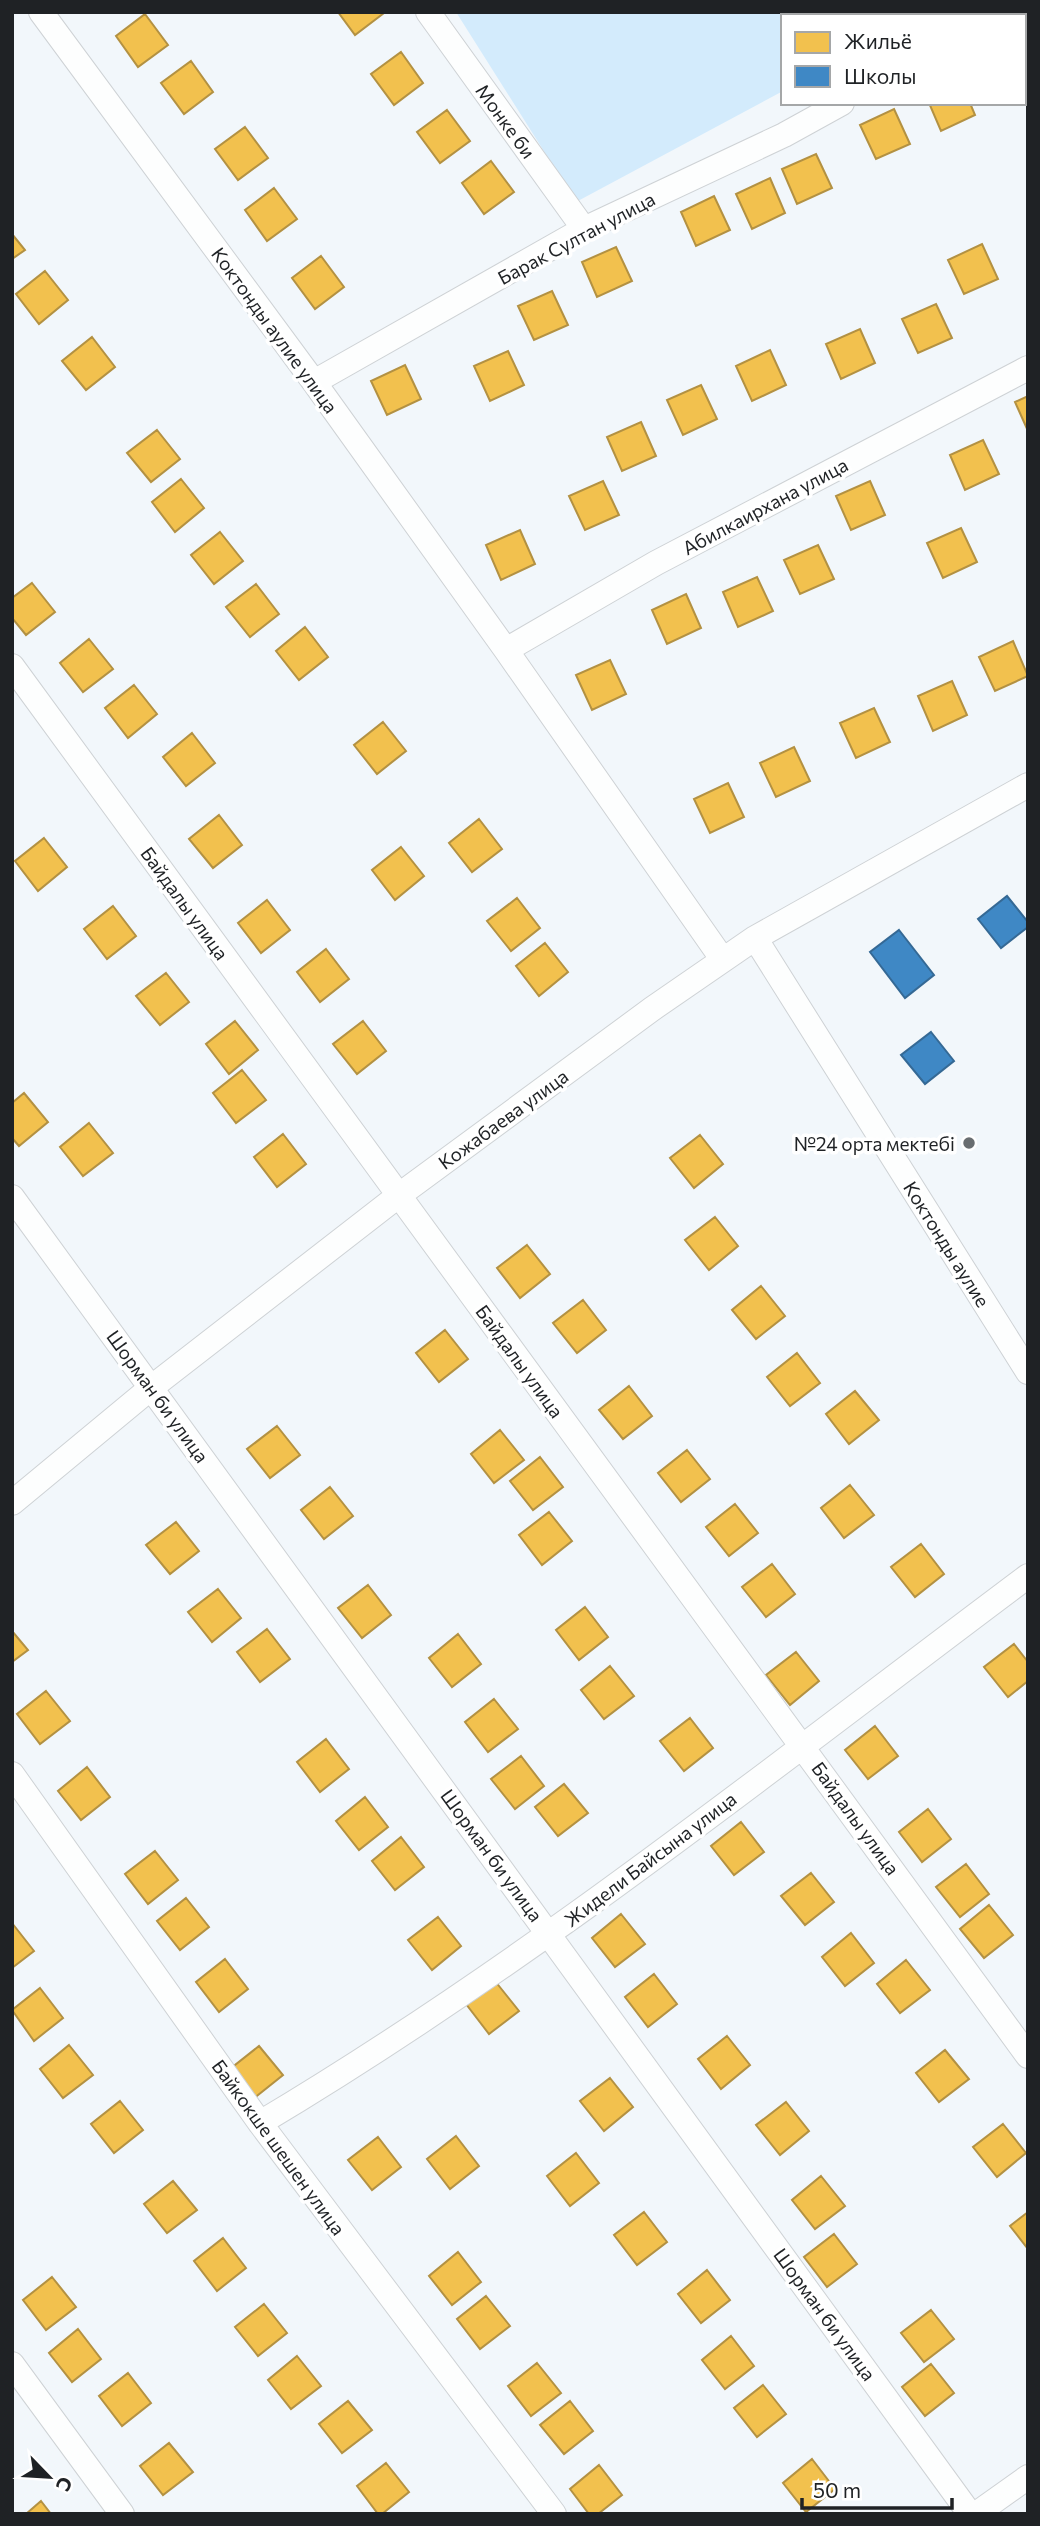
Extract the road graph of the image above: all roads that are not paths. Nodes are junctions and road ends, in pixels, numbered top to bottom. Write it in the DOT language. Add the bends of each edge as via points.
graph roads {
  1 [pos="41,12"];
  2 [pos="428,12"];
  3 [pos="838,105"];
  4 [pos="584,229"];
  5 [pos="1028,368"];
  6 [pos="314,382"];
  7 [pos="506,650"];
  8 [pos="12,666"];
  9 [pos="1028,785"];
  10 [pos="755,939"];
  11 [pos="723,960"];
  12 [pos="398,1196"];
  13 [pos="12,1197"];
  14 [pos="1028,1371"];
  15 [pos="152,1387"];
  16 [pos="12,1503"];
  17 [pos="1028,1576"];
  18 [pos="803,1744"];
  19 [pos="12,1774"];
  20 [pos="549,1934"];
  21 [pos="1028,2056"];
  22 [pos="260,2123"];
  23 [pos="12,2364"];
  24 [pos="1028,2477"];
  25 [pos="122,2514"];
  26 [pos="554,2514"];
  27 [pos="970,2514"];
  28 [pos="976,2514"];
  1 -- 6 [label="street, Коктонды аулие улица"];
  2 -- 4 [label="street, Монке би"];
  3 -- 4 [label="street, Барак Султан улица"];
  4 -- 6 [label="street, Барак Султан улица"];
  5 -- 7 [label="street, Абилкаирхана улица" via="656,563"];
  6 -- 7 [label="street, Коктонды аулие улица"];
  7 -- 11 [label="street, Коктонды аулие улица"];
  8 -- 12 [label="street, Байдалы улица"];
  9 -- 10 [label="street, Кожабаева улица"];
  10 -- 11 [label="street, Кожабаева улица"];
  10 -- 14 [label="street, Коктонды аулие"];
  11 -- 12 [label="street, Кожабаева улица"];
  12 -- 15 [label="street, Кожабаева улица"];
  12 -- 18 [label="street, Байдалы улица"];
  13 -- 15 [label="street, Шорман би улица"];
  15 -- 16 [label="street, Кожабаева улица"];
  15 -- 20 [label="street, Шорман би улица"];
  17 -- 18 [label="street, Жидели Байсына улица"];
  18 -- 20 [label="street, Жидели Байсына улица"];
  18 -- 21 [label="street, Байдалы улица"];
  19 -- 22 [label="street, Байкокше шешен улица"];
  20 -- 22 [label="street, Жидели Байсына улица"];
  20 -- 27 [label="street, Шорман би улица"];
  22 -- 26 [label="street, Байкокше шешен улица"];
  23 -- 25 [label="street"];
  24 -- 28 [label="street"];
}
